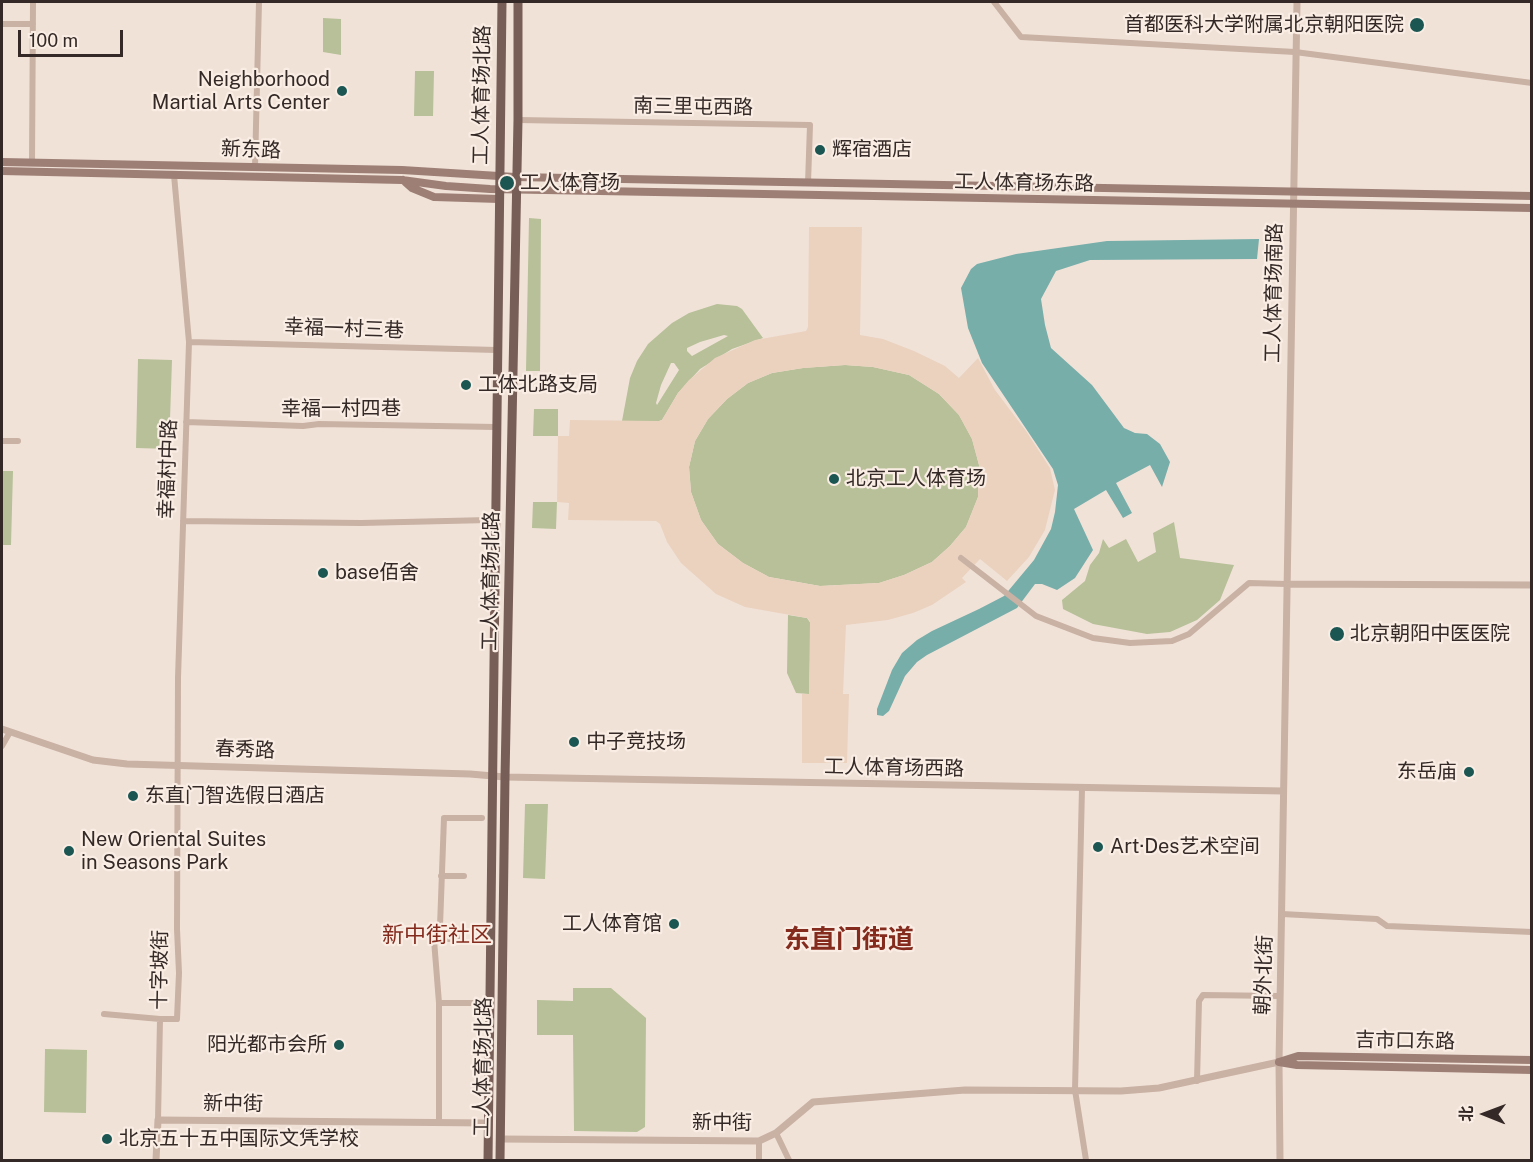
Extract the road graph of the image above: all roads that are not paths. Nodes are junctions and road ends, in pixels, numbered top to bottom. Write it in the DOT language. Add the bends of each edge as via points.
graph roads {
  1 [pos="33,2"];
  2 [pos="259,2"];
  3 [pos="502,2"];
  4 [pos="518,2"];
  5 [pos="994,2"];
  6 [pos="1297,2"];
  7 [pos="2,24"];
  8 [pos="33,24"];
  9 [pos="1295,52"];
  10 [pos="1532,83"];
  11 [pos="518,120"];
  12 [pos="2,162"];
  13 [pos="32,163"];
  14 [pos="255,167"];
  15 [pos="2,171"];
  16 [pos="174,175"];
  17 [pos="499,176"];
  18 [pos="515,177"];
  19 [pos="402,180"];
  20 [pos="808,183"];
  21 [pos="499,189"];
  22 [pos="515,189"];
  23 [pos="1292,192"];
  24 [pos="1532,196"];
  25 [pos="499,199"];
  26 [pos="1292,204"];
  27 [pos="1532,208"];
  28 [pos="189,342"];
  29 [pos="497,350"];
  30 [pos="186,422"];
  31 [pos="496,427"];
  32 [pos="2,441"];
  33 [pos="18,441"];
  34 [pos="183,520"];
  35 [pos="489,520"];
  36 [pos="961,558"];
  37 [pos="1287,584"];
  38 [pos="1532,585"];
  39 [pos="2,729"];
  40 [pos="10,732"];
  41 [pos="2,746"];
  42 [pos="178,765"];
  43 [pos="492,776"];
  44 [pos="505,777"];
  45 [pos="1082,788"];
  46 [pos="1284,791"];
  47 [pos="482,818"];
  48 [pos="441,876"];
  49 [pos="464,876"];
  50 [pos="1282,914"];
  51 [pos="1532,932"];
  52 [pos="461,938"];
  53 [pos="434,940"];
  54 [pos="1280,996"];
  55 [pos="439,1003"];
  56 [pos="481,1003"];
  57 [pos="104,1014"];
  58 [pos="160,1019"];
  59 [pos="1532,1060"];
  60 [pos="1279,1062"];
  61 [pos="1532,1070"];
  62 [pos="1197,1081"];
  63 [pos="1075,1090"];
  64 [pos="158,1120"];
  65 [pos="439,1123"];
  66 [pos="488,1123"];
  67 [pos="776,1133"];
  68 [pos="500,1139"];
  69 [pos="759,1141"];
  70 [pos="156,1161"];
  71 [pos="488,1161"];
  72 [pos="500,1161"];
  73 [pos="759,1161"];
  74 [pos="789,1161"];
  75 [pos="1086,1161"];
  76 [pos="1280,1161"];
  1 -- 8 [label="street"];
  2 -- 14 [label="street"];
  3 -- 17 [label="main road, 工人体育场北路"];
  4 -- 11 [label="main road, 工人体育场北路"];
  5 -- 9 [label="street" via="1021,37"];
  6 -- 9 [label="street, 工人体育场南路"];
  7 -- 8 [label="street"];
  8 -- 13 [label="street"];
  9 -- 10 [label="street"];
  9 -- 23 [label="street, 工人体育场南路"];
  11 -- 18 [label="main road, 工人体育场北路"];
  11 -- 20 [label="street, 南三里屯西路" via="810,125"];
  12 -- 13 [label="main road, 新东路"];
  13 -- 14 [label="main road, 新东路"];
  14 -- 17 [label="main road, 新东路"];
  15 -- 16 [label="main road, 新东路"];
  16 -- 19 [label="main road, 新东路"];
  16 -- 28 [label="street, 幸福村中路"];
  17 -- 18 [label="main road, 新东路"];
  17 -- 21 [label="main road, 工人体育场北路"];
  18 -- 20 [label="main road, 工人体育场东路"];
  18 -- 22 [label="main road, 工人体育场北路"];
  19 -- 21 [label="main road, 新东路"];
  19 -- 25 [label="main road, 新东路" via="434,197"];
  20 -- 23 [label="main road, 工人体育场东路"];
  21 -- 22 [label="main road, 工人体育场东路"];
  21 -- 25 [label="main road, 工人体育场北路"];
  22 -- 26 [label="main road, 工人体育场东路"];
  22 -- 44 [label="main road, 工人体育场北路"];
  23 -- 24 [label="main road, 工人体育场东路"];
  23 -- 26 [label="street, 工人体育场南路"];
  25 -- 29 [label="main road, 工人体育场北路"];
  26 -- 27 [label="main road, 工人体育场东路"];
  26 -- 37 [label="street, 工人体育场南路"];
  28 -- 29 [label="street, 幸福一村三巷"];
  28 -- 30 [label="street, 幸福村中路"];
  29 -- 31 [label="main road, 工人体育场北路"];
  30 -- 31 [label="street, 幸福一村四巷"];
  30 -- 34 [label="street, 幸福村中路"];
  31 -- 43 [label="main road, 工人体育场北路"];
  32 -- 33 [label="street"];
  34 -- 35 [label="street"];
  34 -- 42 [label="street, 幸福村中路"];
  36 -- 37 [label="street" via="1036,616 1094,638 1130,643 1172,641 1190,634 1250,583"];
  37 -- 38 [label="street"];
  37 -- 46 [label="street, 工人体育场南路"];
  39 -- 40 [label="street, 春秀路"];
  40 -- 41 [label="street"];
  40 -- 42 [label="street, 春秀路" via="93,760"];
  42 -- 43 [label="street, 春秀路"];
  42 -- 58 [label="street, 十字坡街" via="177,1019"];
  43 -- 44 [label="street, 春秀路"];
  43 -- 66 [label="main road, 工人体育场北路"];
  44 -- 45 [label="street, 工人体育场西路"];
  44 -- 68 [label="main road, 工人体育场北路"];
  45 -- 46 [label="street, 工人体育场西路"];
  45 -- 63 [label="street"];
  46 -- 50 [label="street, 朝外北街"];
  47 -- 48 [label="street" via="444,818"];
  48 -- 49 [label="street"];
  48 -- 53 [label="street" via="440,926"];
  50 -- 51 [label="street" via="1377,919 1387,926"];
  50 -- 54 [label="street, 朝外北街"];
  52 -- 53 [label="street"];
  53 -- 55 [label="street"];
  54 -- 60 [label="street, 朝外北街"];
  54 -- 62 [label="street" via="1203,995 1199,1001"];
  55 -- 56 [label="street"];
  55 -- 65 [label="street"];
  57 -- 58 [label="street"];
  58 -- 64 [label="street, 十字坡街"];
  59 -- 60 [label="main road, 吉市口东路" via="1298,1056"];
  60 -- 61 [label="main road, 吉市口东路"];
  60 -- 62 [label="street, 吉市口东路"];
  60 -- 76 [label="street, 朝外北街"];
  62 -- 63 [label="street, 吉市口东路" via="1122,1091"];
  63 -- 67 [label="street, 新中街" via="965,1090 813,1102"];
  63 -- 75 [label="street"];
  64 -- 65 [label="street, 新中街"];
  64 -- 70 [label="street, 十字坡街"];
  65 -- 66 [label="street, 新中街"];
  66 -- 71 [label="main road, 工人体育场北路"];
  67 -- 69 [label="street, 新中街"];
  67 -- 74 [label="street"];
  68 -- 69 [label="street, 新中街"];
  68 -- 72 [label="main road, 工人体育场北路"];
  69 -- 73 [label="street"];
}
